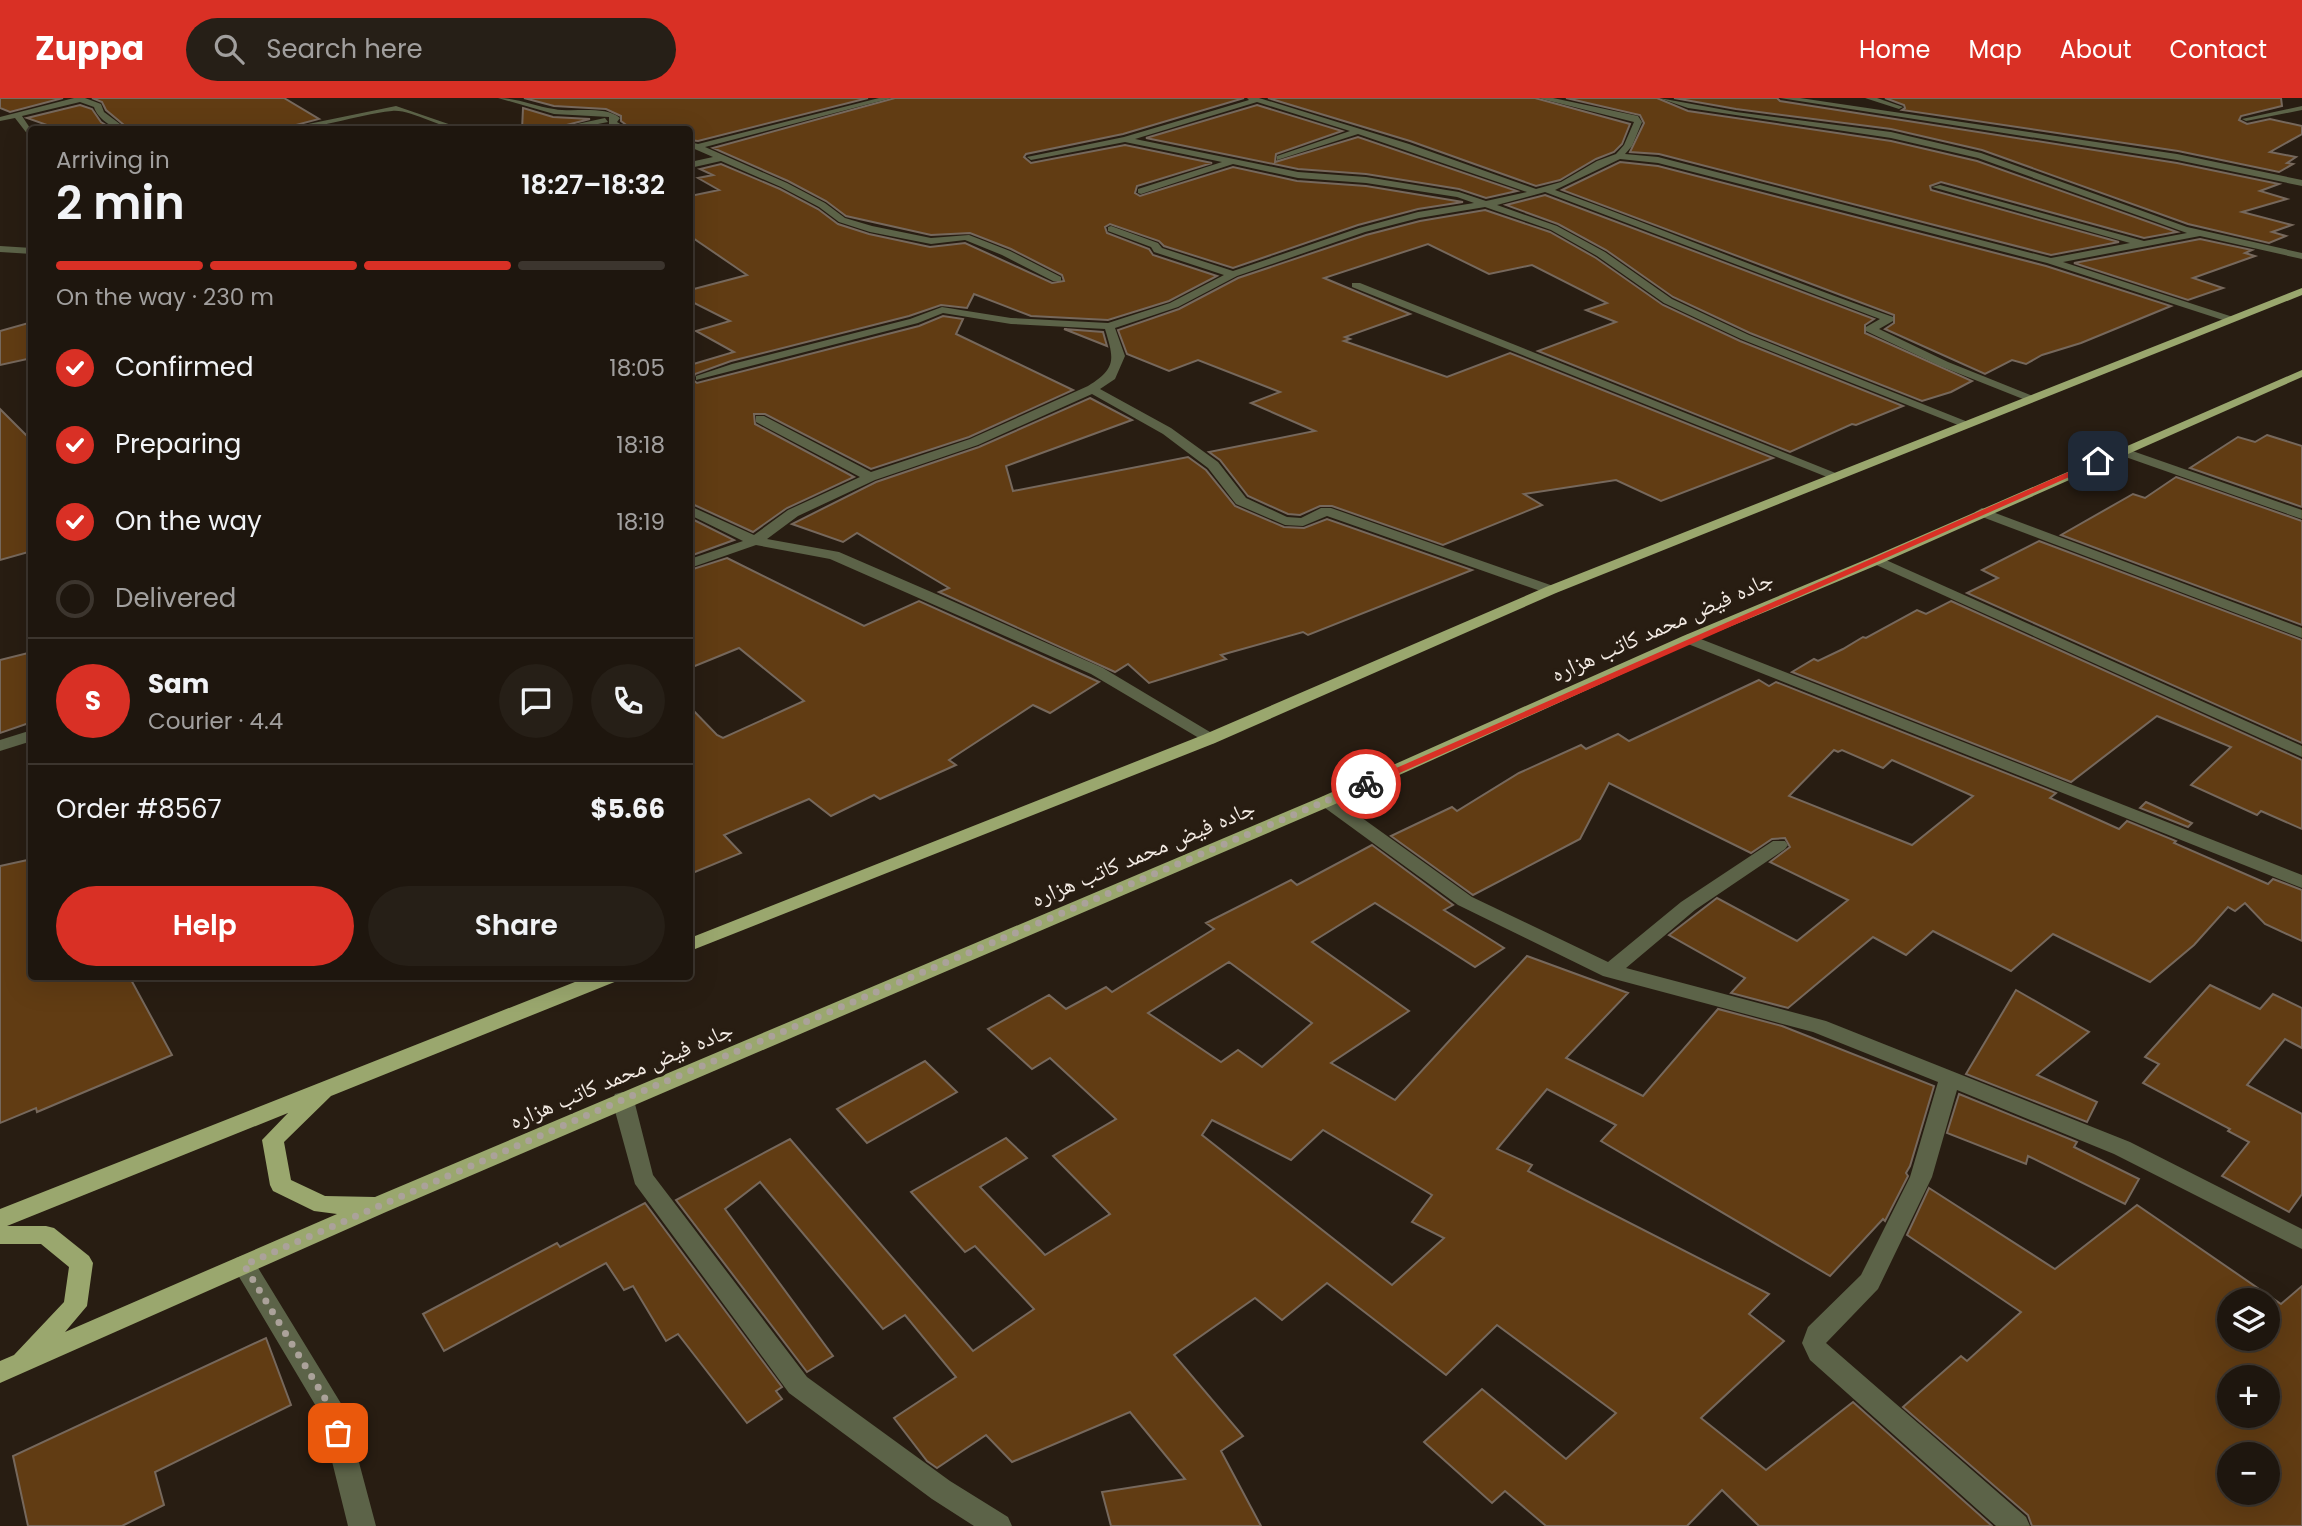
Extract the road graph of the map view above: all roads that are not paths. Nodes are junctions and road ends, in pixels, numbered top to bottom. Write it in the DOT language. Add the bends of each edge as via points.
graph roads {
  1 [pos="80,98"];
  2 [pos="502,98"];
  3 [pos="888,98"];
  4 [pos="1542,98"];
  5 [pos="1663,98"];
  6 [pos="1784,98"];
  7 [pos="1869,98"];
  8 [pos="1254,99"];
  9 [pos="2302,108"];
  10 [pos="18,116"];
  11 [pos="616,118"];
  12 [pos="1919,118"];
  13 [pos="0,119"];
  14 [pos="2246,119"];
  15 [pos="118,126"];
  16 [pos="304,126"];
  17 [pos="450,126"];
  18 [pos="574,126"];
  19 [pos="619,126"];
  20 [pos="1359,131"];
  21 [pos="28,132"];
  22 [pos="1125,139"];
  23 [pos="693,145"];
  24 [pos="1619,156"];
  25 [pos="1031,157"];
  26 [pos="723,158"];
  27 [pos="1280,158"];
  28 [pos="1230,162"];
  29 [pos="693,165"];
  30 [pos="2302,183"];
  31 [pos="1937,187"];
  32 [pos="1141,191"];
  33 [pos="1541,191"];
  34 [pos="1484,205"];
  35 [pos="1111,229"];
  36 [pos="2199,233"];
  37 [pos="2141,243"];
  38 [pos="0,249"];
  39 [pos="28,251"];
  40 [pos="2302,256"];
  41 [pos="2051,261"];
  42 [pos="1233,274"];
  43 [pos="1057,279"];
  44 [pos="1356,285"];
  45 [pos="2302,291"];
  46 [pos="2229,319"];
  47 [pos="1109,326"];
  48 [pos="2302,373"];
  49 [pos="700,378"];
  50 [pos="1091,390"];
  51 [pos="2032,398"];
  52 [pos="760,419"];
  53 [pos="1966,424"];
  54 [pos="2121,451"];
  55 [pos="1837,476"];
  56 [pos="870,477"];
  57 [pos="693,511"];
  58 [pos="1982,512"];
  59 [pos="2302,514"];
  60 [pos="755,541"];
  61 [pos="1877,560"];
  62 [pos="693,563"];
  63 [pos="1550,590"];
  64 [pos="2302,633"];
  65 [pos="1688,639"];
  66 [pos="28,736"];
  67 [pos="1209,739"];
  68 [pos="0,746"];
  69 [pos="2302,752"];
  70 [pos="1327,801"];
  71 [pos="1779,845"];
  72 [pos="2302,882"];
  73 [pos="693,944"];
  74 [pos="1610,971"];
  75 [pos="600,980"];
  76 [pos="1951,1077"];
  77 [pos="329,1088"];
  78 [pos="622,1100"];
  79 [pos="377,1206"];
  80 [pos="0,1219"];
  81 [pos="0,1235"];
  82 [pos="2302,1240"];
  83 [pos="244,1265"];
  84 [pos="9,1368"];
  85 [pos="362,1526"];
  86 [pos="998,1526"];
  87 [pos="2016,1526"];
  1 -- 10 [label="street"];
  1 -- 15 [label="street" via="98,106 100,113"];
  2 -- 11 [label="street" via="554,112 603,113"];
  3 -- 23 [label="street"];
  4 -- 24 [label="street" via="1635,118 1638,122 1628,146"];
  5 -- 36 [label="street" via="1736,114 1891,135 1981,156"];
  6 -- 12 [label="street"];
  7 -- 12 [label="street" via="1916,112"];
  8 -- 20 [label="street"];
  8 -- 22 [label="street"];
  9 -- 14 [label="street"];
  10 -- 13 [label="street"];
  10 -- 21 [label="street"];
  11 -- 18 [label="street"];
  11 -- 19 [label="street" via="612,122"];
  12 -- 30 [label="street" via="2177,158"];
  16 -- 17 [label="street" via="396,108"];
  20 -- 27 [label="street"];
  20 -- 33 [label="street"];
  22 -- 25 [label="street"];
  22 -- 28 [label="street"];
  23 -- 26 [label="street"];
  24 -- 33 [label="street"];
  24 -- 41 [label="street" via="1658,160"];
  26 -- 29 [label="street"];
  26 -- 43 [label="street" via="822,205 842,220 931,241 966,237"];
  28 -- 32 [label="street"];
  28 -- 34 [label="street" via="1445,193"];
  31 -- 37 [label="street"];
  33 -- 34 [label="street"];
  33 -- 51 [label="street" via="1885,317 1889,320 1871,329"];
  34 -- 42 [label="street" via="1362,230"];
  34 -- 53 [label="street" via="1554,228 1668,301 1745,337"];
  35 -- 42 [label="street"];
  36 -- 37 [label="street"];
  36 -- 40 [label="street"];
  37 -- 41 [label="street"];
  38 -- 39 [label="street"];
  41 -- 46 [label="street"];
  42 -- 47 [label="street" via="1174,305"];
  44 -- 55 [label="street"];
  45 -- 46 [label="main road"];
  46 -- 51 [label="main road"];
  47 -- 49 [label="street" via="1011,321 942,310"];
  47 -- 50 [label="street" via="1119,356 1111,377"];
  48 -- 54 [label="main road, جاده فیض محمد کاتب هزاره"];
  50 -- 56 [label="street" via="974,442"];
  50 -- 63 [label="street" via="1167,431 1213,465 1241,501 1285,521 1303,522 1326,511"];
  51 -- 53 [label="main road"];
  52 -- 56 [label="street"];
  53 -- 55 [label="main road"];
  54 -- 58 [label="main road, جاده فیض محمد کاتب هزاره"];
  54 -- 59 [label="street"];
  55 -- 63 [label="main road"];
  56 -- 60 [label="street" via="793,513"];
  57 -- 60 [label="street"];
  58 -- 61 [label="main road, جاده فیض محمد کاتب هزاره"];
  58 -- 64 [label="street"];
  60 -- 62 [label="street"];
  60 -- 67 [label="street" via="834,555 938,600 1097,671"];
  61 -- 65 [label="main road, جاده فیض محمد کاتب هزاره"];
  61 -- 69 [label="street"];
  63 -- 67 [label="main road"];
  65 -- 70 [label="main road, جاده فیض محمد کاتب هزاره"];
  65 -- 72 [label="street"];
  66 -- 68 [label="street"];
  67 -- 73 [label="main road"];
  70 -- 74 [label="street" via="1465,901"];
  70 -- 78 [label="main road, جاده فیض محمد کاتب هزاره"];
  71 -- 74 [label="street" via="1688,906"];
  74 -- 76 [label="street" via="1819,1026"];
  75 -- 77 [label="main road"];
  76 -- 82 [label="street" via="2122,1148"];
  76 -- 87 [label="street" via="1922,1177 1870,1282 1817,1334 1814,1343 1819,1353"];
  77 -- 79 [label="main road" via="273,1140 281,1185 322,1205"];
  77 -- 80 [label="main road"];
  78 -- 79 [label="main road, جاده فیض محمد کاتب هزاره"];
  78 -- 86 [label="street" via="643,1178 798,1385"];
  79 -- 83 [label="main road, جاده فیض محمد کاتب هزاره"];
  81 -- 84 [label="main road" via="46,1235 81,1263 75,1306"];
  83 -- 84 [label="main road, جاده فیض محمد کاتب هزاره"];
  83 -- 85 [label="street" via="332,1410"];
}
